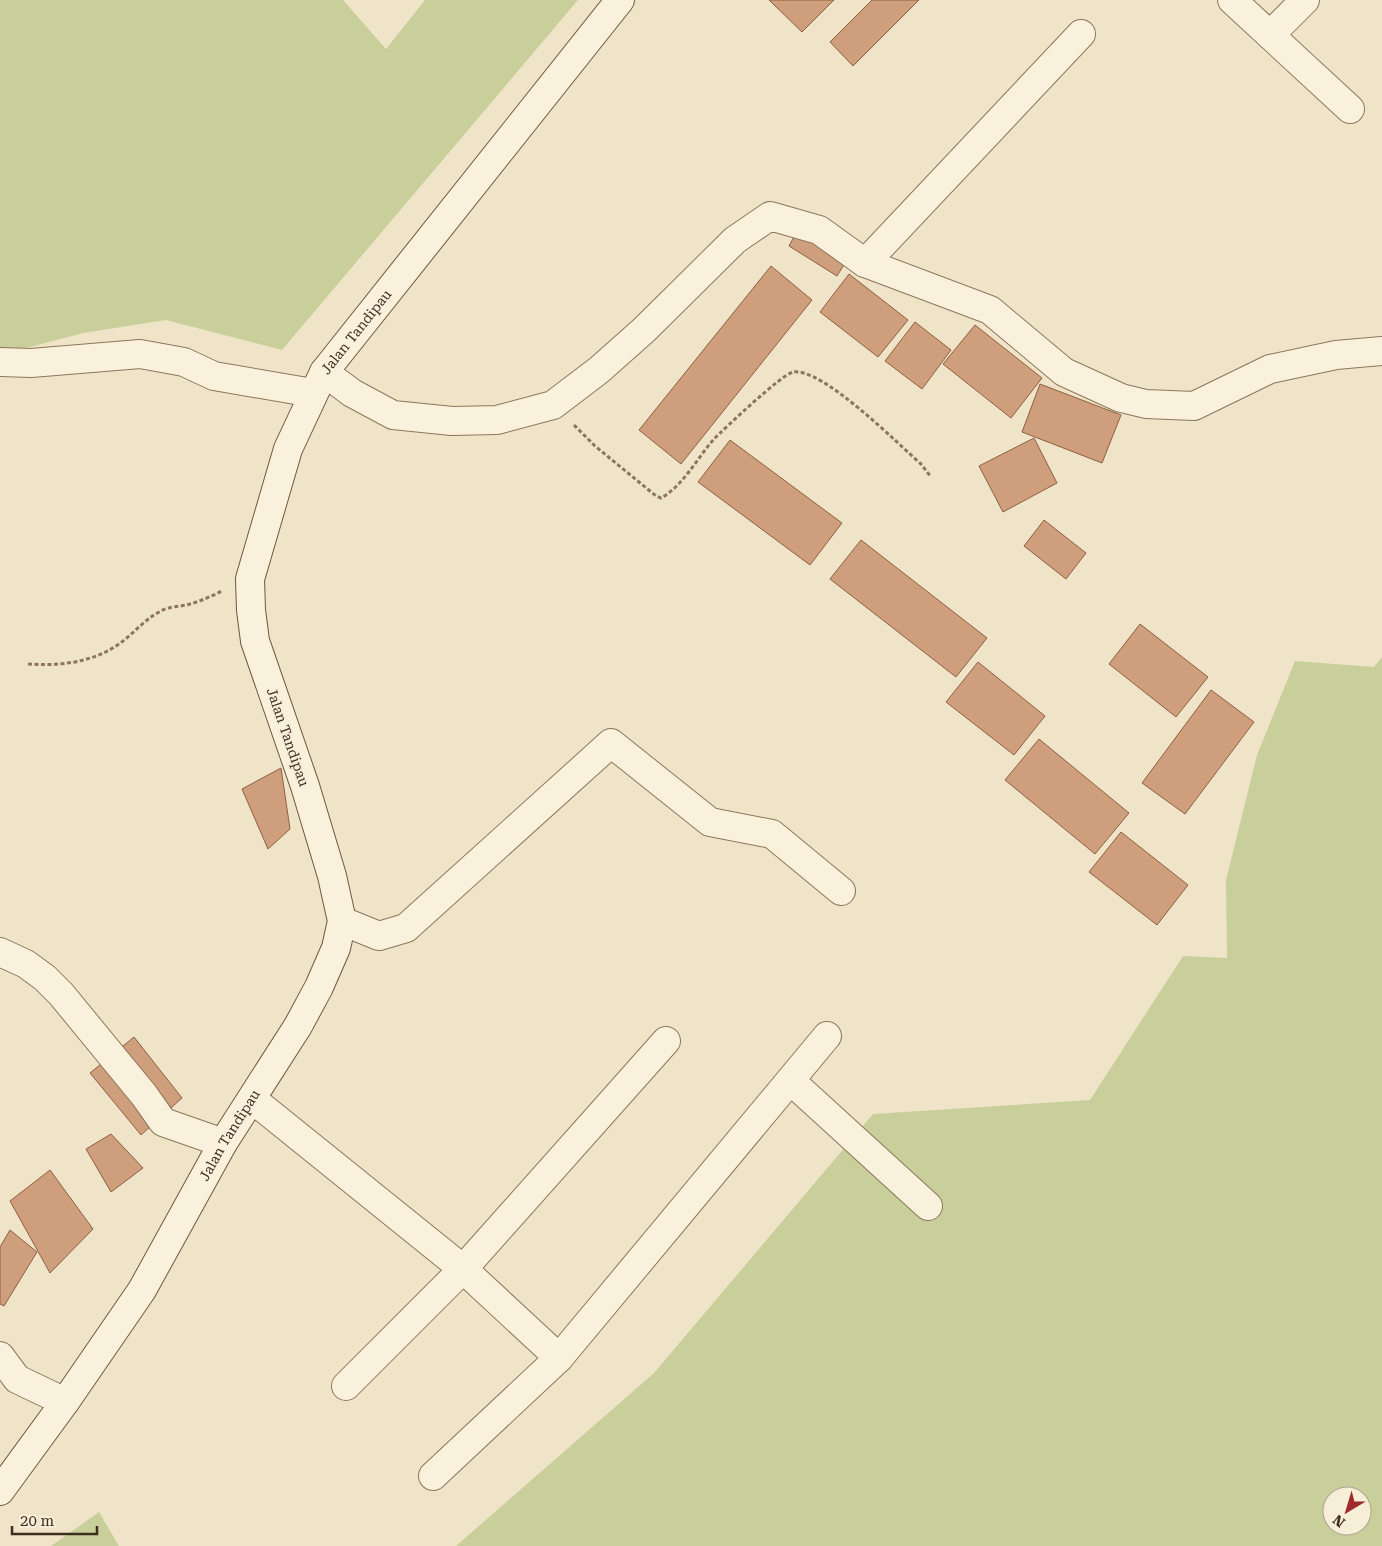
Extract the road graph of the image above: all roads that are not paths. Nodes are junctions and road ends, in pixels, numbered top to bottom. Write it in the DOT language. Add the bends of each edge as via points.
graph roads {
  1 [pos="620,0"];
  2 [pos="1232,0"];
  3 [pos="1305,0"];
  4 [pos="1081,34"];
  5 [pos="1270,35"];
  6 [pos="1350,108"];
  7 [pos="865,263"];
  8 [pos="1382,351"];
  9 [pos="0,362"];
  10 [pos="319,383"];
  11 [pos="842,891"];
  12 [pos="342,921"];
  13 [pos="0,952"];
  14 [pos="827,1036"];
  15 [pos="666,1040"];
  16 [pos="791,1081"];
  17 [pos="252,1099"];
  18 [pos="224,1143"];
  19 [pos="928,1206"];
  20 [pos="463,1269"];
  21 [pos="0,1356"];
  22 [pos="559,1358"];
  23 [pos="346,1386"];
  24 [pos="65,1402"];
  25 [pos="433,1476"];
  26 [pos="0,1491"];
  1 -- 10 [label="street, Jalan Tandipau"];
  2 -- 5 [label="street"];
  3 -- 5 [label="street"];
  4 -- 7 [label="street"];
  5 -- 6 [label="street"];
  7 -- 8 [label="street" via="990,310 1064,372 1121,398 1146,404 1194,406 1270,369 1336,355"];
  7 -- 10 [label="street" via="819,230 770,216 735,240 644,330 554,405 497,420 452,421 393,415 352,393"];
  9 -- 10 [label="street" via="149,355 184,362 214,376"];
  10 -- 12 [label="street, Jalan Tandipau" via="288,449 250,580 251,610 255,641 310,803"];
  11 -- 12 [label="street" via="772,834 710,822 611,743 406,928 379,936"];
  12 -- 17 [label="street, Jalan Tandipau" via="336,948 319,987"];
  13 -- 18 [label="street" via="26,964 61,994 163,1122"];
  14 -- 16 [label="street"];
  15 -- 20 [label="street"];
  16 -- 19 [label="street"];
  16 -- 22 [label="street"];
  17 -- 18 [label="street, Jalan Tandipau"];
  17 -- 20 [label="street"];
  18 -- 24 [label="street, Jalan Tandipau" via="142,1290"];
  20 -- 22 [label="street"];
  20 -- 23 [label="street"];
  21 -- 24 [label="street" via="17,1379"];
  22 -- 25 [label="street"];
  24 -- 26 [label="street, Jalan Tandipau"];
}
